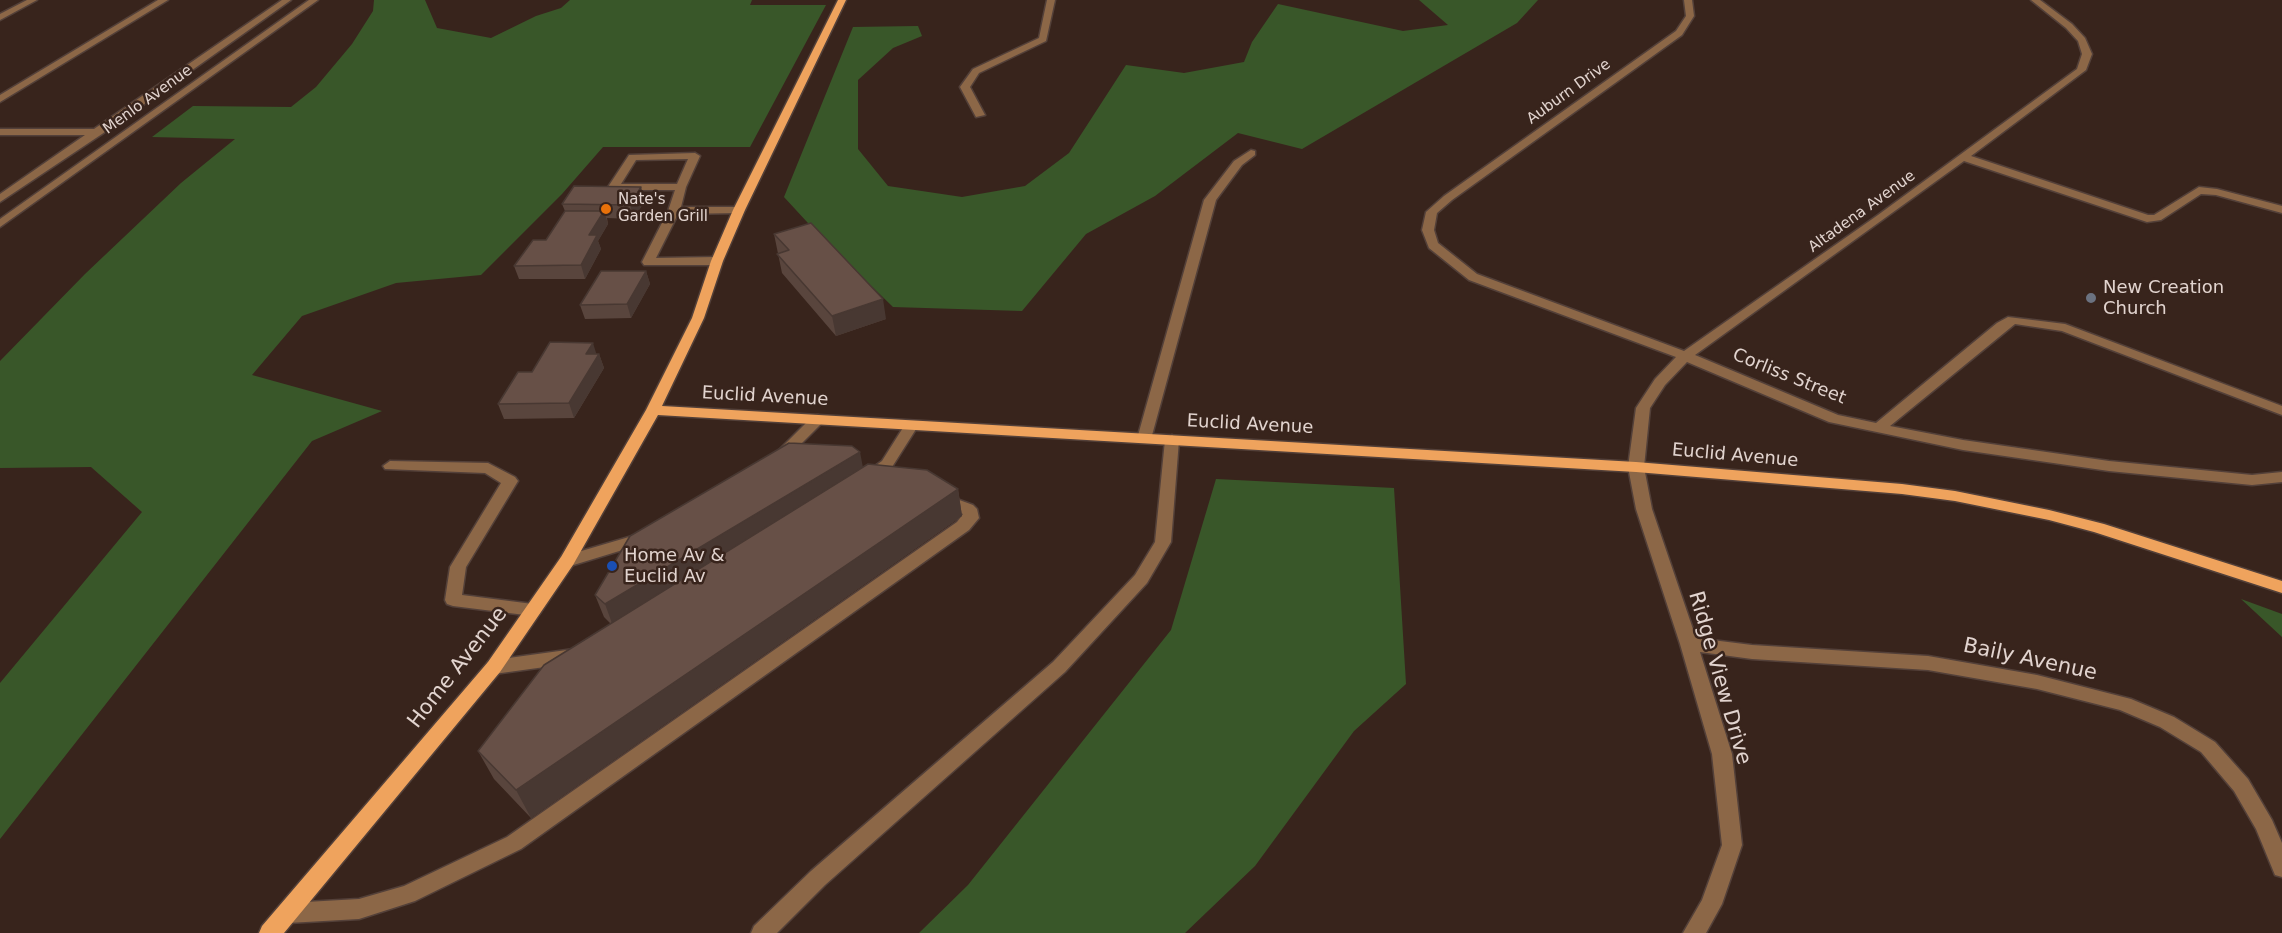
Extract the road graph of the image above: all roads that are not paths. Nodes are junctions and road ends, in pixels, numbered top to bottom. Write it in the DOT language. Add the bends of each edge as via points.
graph roads {
  1 [pos="33,0"];
  2 [pos="164,0"];
  3 [pos="287,0"];
  4 [pos="314,0"];
  5 [pos="842,0"];
  6 [pos="1051,0"];
  7 [pos="1688,0"];
  8 [pos="2035,0"];
  9 [pos="0,17"];
  10 [pos="0,99"];
  11 [pos="980,115"];
  12 [pos="0,132"];
  13 [pos="98,132"];
  14 [pos="1251,153"];
  15 [pos="1962,157"];
  16 [pos="681,187"];
  17 [pos="1448,198"];
  18 [pos="0,199"];
  19 [pos="739,210"];
  20 [pos="2282,210"];
  21 [pos="674,211"];
  22 [pos="0,224"];
  23 [pos="717,261"];
  24 [pos="1685,356"];
  25 [pos="654,410"];
  26 [pos="2282,411"];
  27 [pos="818,419"];
  28 [pos="911,426"];
  29 [pos="1879,428"];
  30 [pos="1144,439"];
  31 [pos="1172,440"];
  32 [pos="390,466"];
  33 [pos="1636,467"];
  34 [pos="762,468"];
  35 [pos="2282,477"];
  36 [pos="890,482"];
  37 [pos="929,492"];
  38 [pos="656,532"];
  39 [pos="567,561"];
  40 [pos="2282,588"];
  41 [pos="533,610"];
  42 [pos="1689,644"];
  43 [pos="592,648"];
  44 [pos="494,667"];
  45 [pos="2282,868"];
  46 [pos="288,913"];
  47 [pos="270,933"];
  48 [pos="762,933"];
  49 [pos="1694,933"];
  1 -- 9 [label="street"];
  2 -- 10 [label="street"];
  3 -- 13 [label="street, Menlo Avenue"];
  4 -- 22 [label="street, Menlo Avenue"];
  5 -- 19 [label="main road"];
  6 -- 11 [label="street" via="1043,39 975,70 964,87"];
  7 -- 17 [label="street, Auburn Drive" via="1690,16 1678,33"];
  8 -- 15 [label="street, Altadena Avenue" via="2082,40 2087,54 2084,65"];
  12 -- 13 [label="street"];
  13 -- 18 [label="street, Menlo Avenue"];
  14 -- 30 [label="street" via="1238,163 1210,200"];
  15 -- 20 [label="street" via="2147,219 2157,218 2199,190"];
  15 -- 24 [label="street, Altadena Avenue"];
  16 -- 16 [label="street" via="695,156 633,157 613,187"];
  16 -- 21 [label="street"];
  17 -- 24 [label="street, Corliss Street" via="1432,212 1428,230 1433,245 1473,277"];
  19 -- 21 [label="street"];
  19 -- 23 [label="main road"];
  21 -- 23 [label="street" via="648,262"];
  23 -- 25 [label="main road" via="698,318"];
  24 -- 29 [label="street, Corliss Street" via="1834,418"];
  24 -- 33 [label="street, Altadena Avenue" via="1660,382 1643,408"];
  25 -- 27 [label="main road, Euclid Avenue"];
  25 -- 39 [label="main road, Home Avenue"];
  26 -- 29 [label="street" via="2065,328 2013,320"];
  27 -- 28 [label="main road, Euclid Avenue"];
  27 -- 34 [label="street" via="781,456"];
  28 -- 30 [label="main road, Euclid Avenue"];
  28 -- 36 [label="street" via="887,464 862,481"];
  29 -- 35 [label="street, Corliss Street" via="1963,445 2109,466 2252,480"];
  30 -- 31 [label="main road, Euclid Avenue"];
  31 -- 33 [label="main road, Euclid Avenue"];
  31 -- 48 [label="street" via="1163,542 1141,579 1059,667 818,878"];
  32 -- 41 [label="street" via="488,468 510,481 458,567 453,600"];
  33 -- 40 [label="main road, Euclid Avenue" via="1902,489 2001,504 2098,528"];
  33 -- 42 [label="street, Ridge View Drive" via="1644,509"];
  37 -- 46 [label="street" via="967,509 971,518 514,843 408,894 359,909"];
  38 -- 39 [label="street"];
  39 -- 41 [label="main road, Home Avenue"];
  41 -- 44 [label="main road, Home Avenue"];
  42 -- 45 [label="street, Baily Avenue" via="1928,663 2037,682 2124,704 2168,722 2208,747 2241,785 2265,826"];
  42 -- 49 [label="street, Ridge View Drive" via="1722,754 1732,845 1711,904"];
  43 -- 44 [label="street" via="582,654"];
  44 -- 46 [label="main road, Home Avenue"];
  46 -- 47 [label="main road, Home Avenue"];
}
